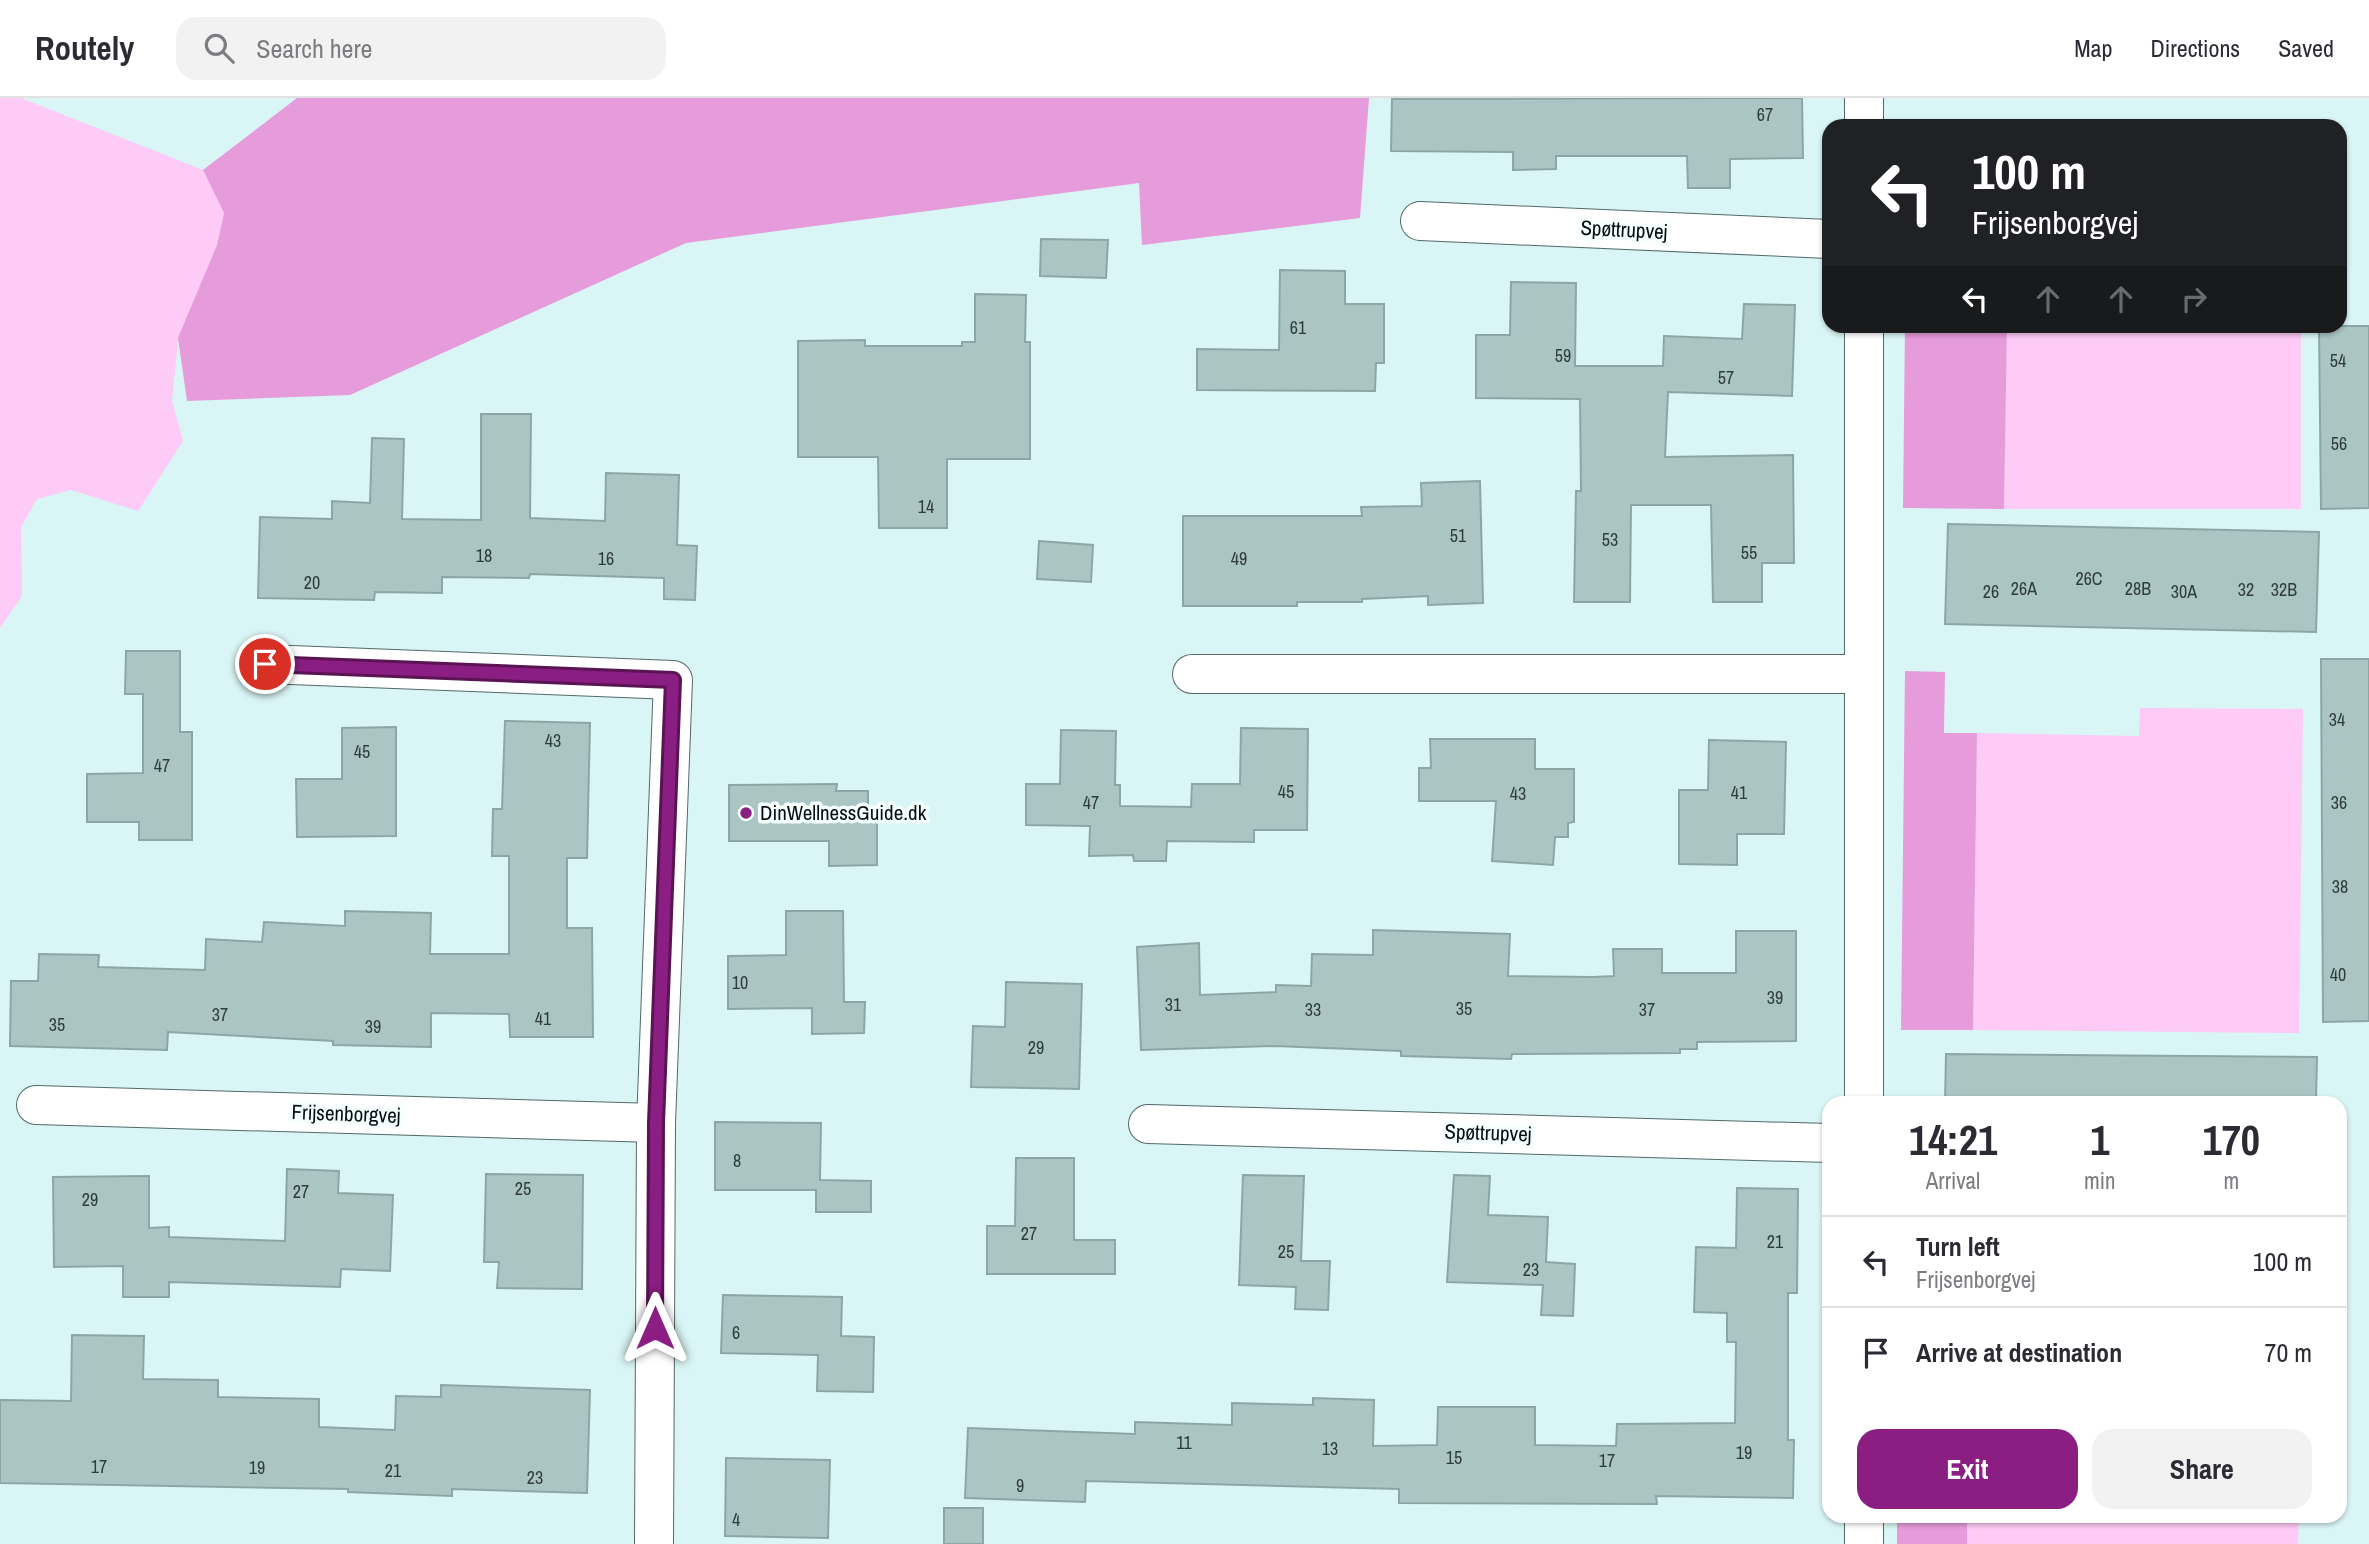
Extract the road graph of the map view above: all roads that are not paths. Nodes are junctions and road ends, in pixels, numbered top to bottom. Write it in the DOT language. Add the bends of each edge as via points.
graph roads {
  1 [pos="1864,98"];
  2 [pos="1864,119"];
  3 [pos="1420,221"];
  4 [pos="1822,239"];
  5 [pos="1864,333"];
  6 [pos="265,664"];
  7 [pos="1192,674"];
  8 [pos="1864,674"];
  9 [pos="1864,1096"];
  10 [pos="36,1105"];
  11 [pos="656,1123"];
  12 [pos="1148,1124"];
  13 [pos="1822,1143"];
  14 [pos="1864,1523"];
  15 [pos="654,1544"];
  16 [pos="1864,1544"];
  1 -- 2 [label="street"];
  3 -- 4 [label="street, Spøttrupvej"];
  5 -- 8 [label="street"];
  6 -- 11 [label="street" via="673,680"];
  7 -- 8 [label="street"];
  8 -- 9 [label="street"];
  10 -- 11 [label="street, Frijsenborgvej"];
  11 -- 15 [label="street"];
  12 -- 13 [label="street, Spøttrupvej"];
  14 -- 16 [label="street"];
}
